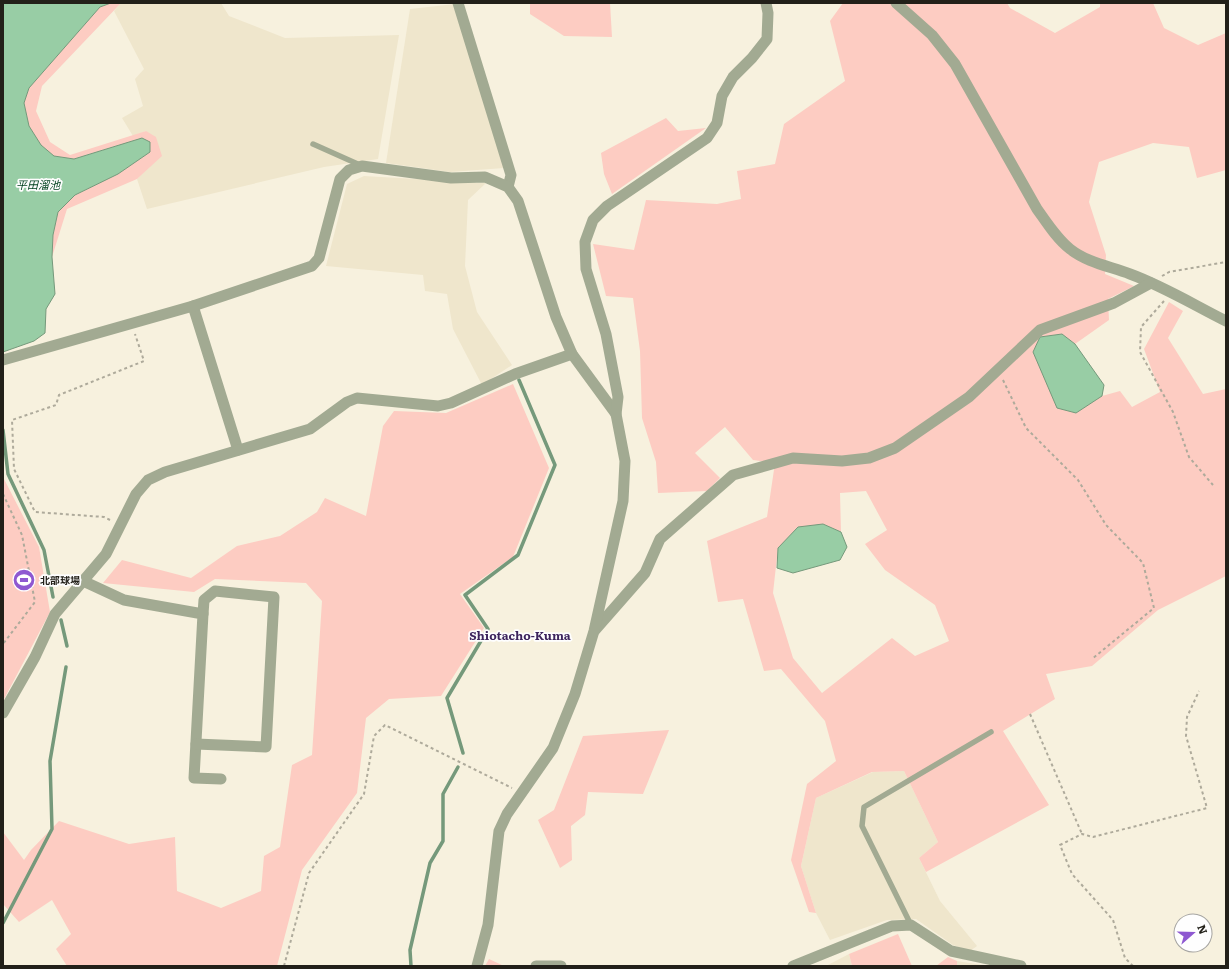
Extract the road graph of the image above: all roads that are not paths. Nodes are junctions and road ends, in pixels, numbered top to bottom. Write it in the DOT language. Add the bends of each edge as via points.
graph roads {
  1 [pos="458,3"];
  2 [pos="766,3"];
  3 [pos="896,3"];
  4 [pos="313,144"];
  5 [pos="362,166"];
  6 [pos="508,188"];
  7 [pos="1151,283"];
  8 [pos="193,306"];
  9 [pos="1226,321"];
  10 [pos="572,354"];
  11 [pos="3,360"];
  12 [pos="616,414"];
  13 [pos="238,450"];
  14 [pos="83,581"];
  15 [pos="203,614"];
  16 [pos="594,631"];
  17 [pos="3,713"];
  18 [pos="991,732"];
  19 [pos="196,744"];
  20 [pos="221,780"];
  21 [pos="911,925"];
  22 [pos="477,966"];
  23 [pos="536,966"];
  24 [pos="561,966"];
  25 [pos="793,966"];
  26 [pos="1021,966"];
  1 -- 6 [label="street" via="511,175"];
  2 -- 12 [label="street" via="767,38 733,78 722,96 717,123 707,138 607,206 593,220 584,242 586,269 606,334 617,390"];
  3 -- 7 [label="street" via="932,36 955,64 1037,210 1053,232 1070,249 1096,264"];
  4 -- 5 [label="lane"];
  5 -- 6 [label="street" via="450,178 485,177"];
  5 -- 8 [label="street" via="349,170 340,179 319,258 312,266"];
  6 -- 10 [label="street" via="518,201 556,317"];
  7 -- 9 [label="street"];
  7 -- 16 [label="street" via="1114,303 1040,330 969,397 895,448 869,458 842,461 793,458 733,475 660,539 645,573"];
  8 -- 11 [label="street"];
  8 -- 13 [label="street"];
  10 -- 12 [label="street"];
  10 -- 13 [label="street" via="438,406 357,398 347,402 310,429"];
  12 -- 16 [label="street" via="625,461 623,501"];
  13 -- 14 [label="street" via="165,472 148,480 136,494 106,554"];
  14 -- 15 [label="street" via="124,600"];
  14 -- 17 [label="street" via="55,614 35,658"];
  15 -- 19 [label="street"];
  15 -- 19 [label="street" via="204,600 215,591 274,597 266,747"];
  16 -- 22 [label="street" via="575,694 553,748 507,814 499,831 488,925"];
  18 -- 21 [label="lane" via="864,807 862,826"];
  19 -- 20 [label="street" via="194,778"];
  21 -- 25 [label="street" via="892,926"];
  21 -- 26 [label="street" via="951,951"];
  23 -- 24 [label="street"];
}
